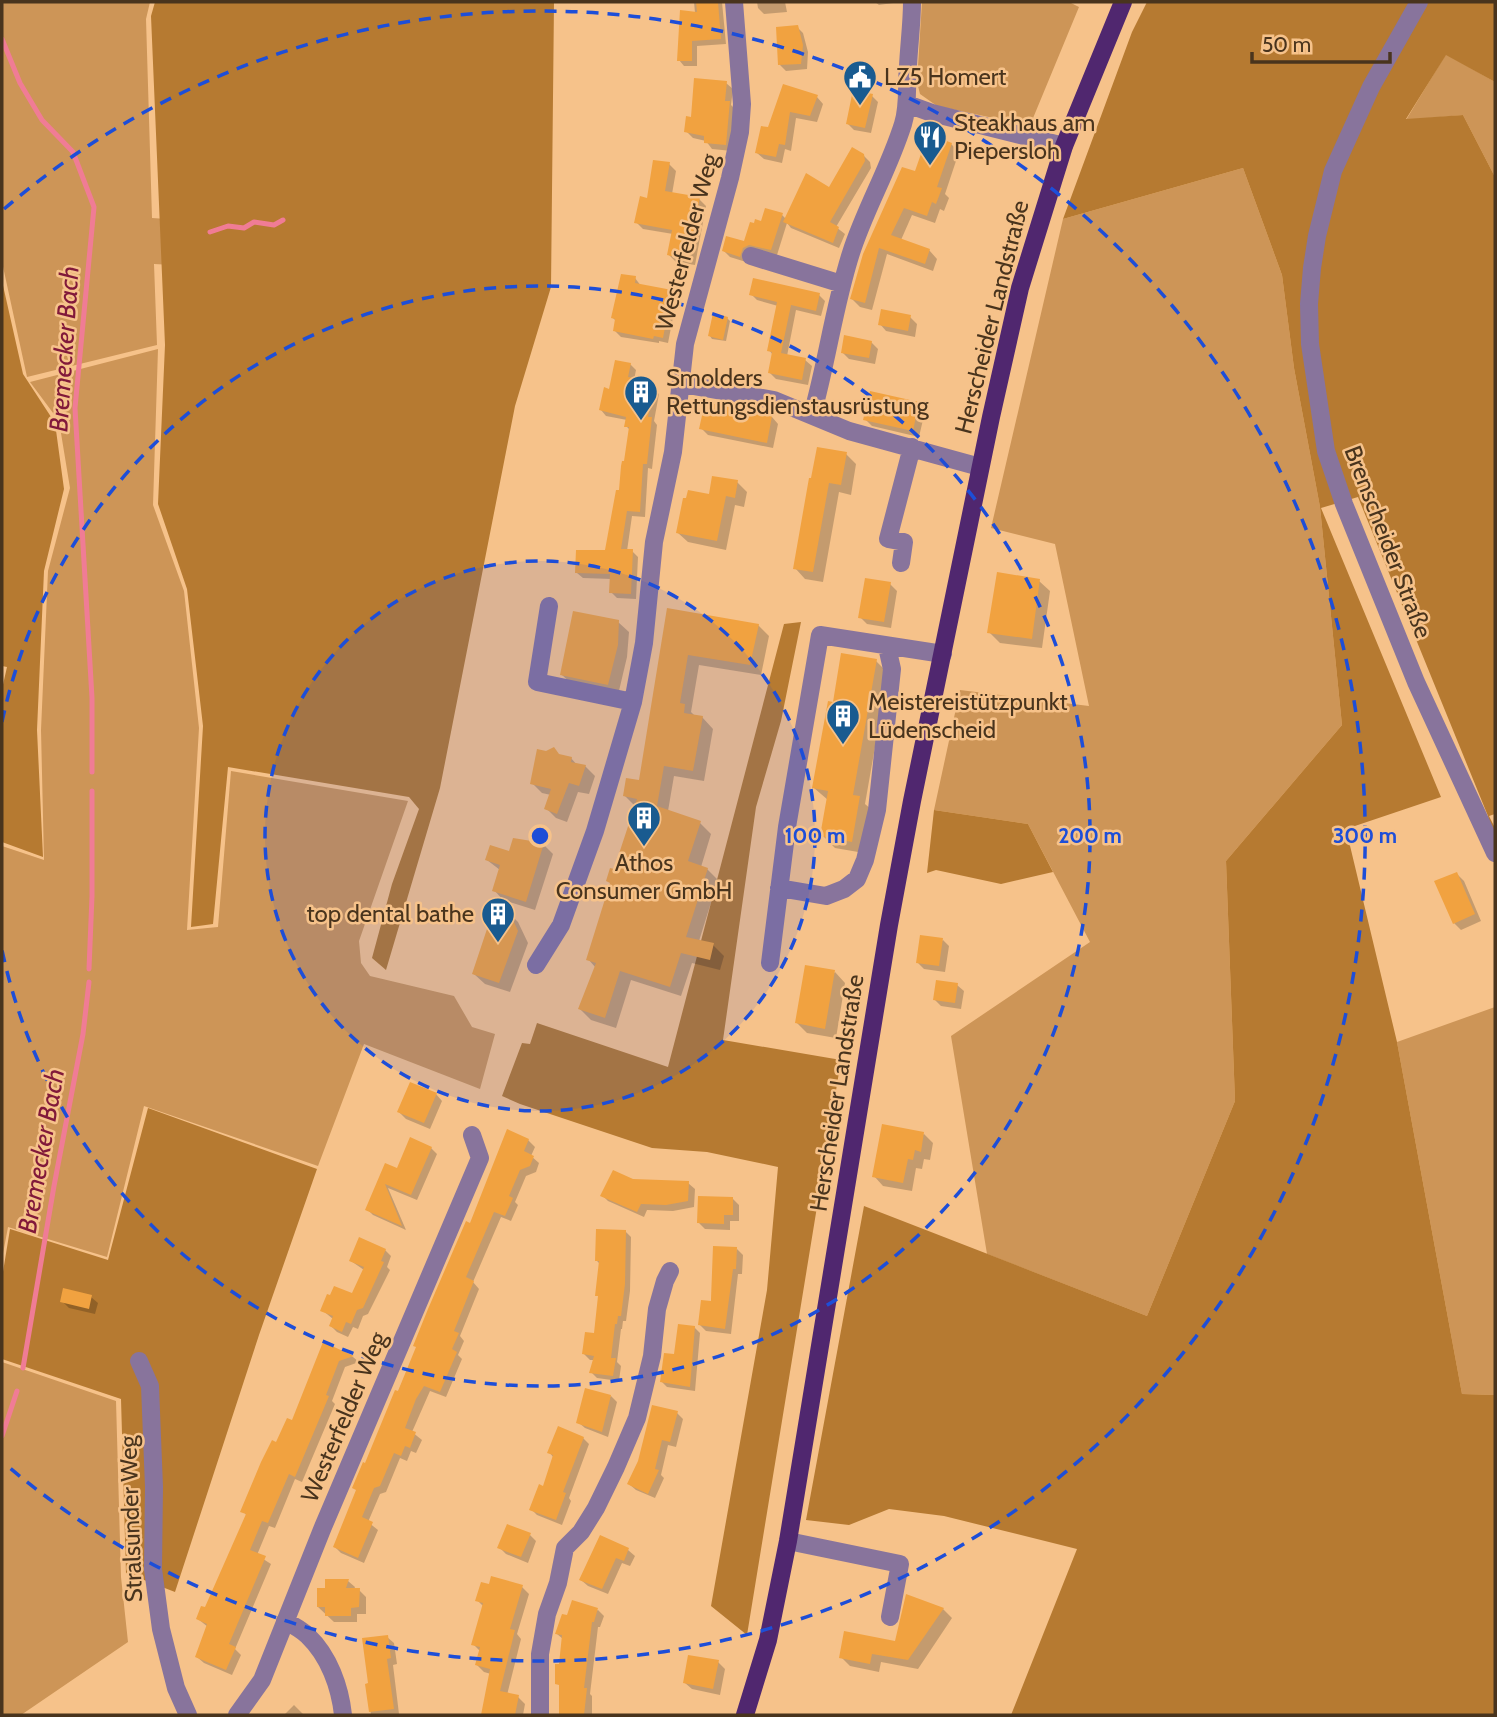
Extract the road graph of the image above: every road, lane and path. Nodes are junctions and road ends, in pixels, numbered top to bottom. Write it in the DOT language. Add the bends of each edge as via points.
graph roads {
  1 [pos="734,2"];
  2 [pos="912,2"];
  3 [pos="1419,2"];
  4 [pos="1118,4"];
  5 [pos="906,104"];
  6 [pos="1064,146"];
  7 [pos="751,256"];
  8 [pos="842,284"];
  9 [pos="682,384"];
  10 [pos="812,415"];
  11 [pos="912,447"];
  12 [pos="980,467"];
  13 [pos="901,563"];
  14 [pos="550,606"];
  15 [pos="887,647"];
  16 [pos="943,654"];
  17 [pos="633,702"];
  18 [pos="1495,853"];
  19 [pos="779,888"];
  20 [pos="770,963"];
  21 [pos="536,965"];
  22 [pos="472,1135"];
  23 [pos="670,1271"];
  24 [pos="139,1360"];
  25 [pos="788,1541"];
  26 [pos="890,1617"];
  27 [pos="285,1621"];
  28 [pos="188,1715"];
  29 [pos="237,1715"];
  30 [pos="343,1715"];
  31 [pos="540,1715"];
  32 [pos="745,1715"];
  1 -- 9 [label="street, Westerfelder Weg" via="740,132 685,344"];
  2 -- 5 [label="street"];
  3 -- 18 [label="street, Brenscheider Straße" via="1371,87 1333,171 1312,268 1310,344 1326,451 1344,503 1416,682"];
  4 -- 6 [label="main road, Herscheider Landstraße"];
  5 -- 6 [label="street"];
  5 -- 8 [label="street" via="886,173"];
  6 -- 12 [label="main road, Herscheider Landstraße" via="1020,288"];
  7 -- 8 [label="street"];
  8 -- 10 [label="street"];
  9 -- 10 [label="street" via="774,400"];
  9 -- 17 [label="street, Westerfelder Weg" via="654,542"];
  10 -- 11 [label="street" via="849,431"];
  11 -- 12 [label="street"];
  11 -- 13 [label="street" via="888,539 904,542"];
  12 -- 16 [label="main road, Herscheider Landstraße"];
  14 -- 17 [label="street" via="537,682"];
  15 -- 16 [label="street"];
  15 -- 19 [label="street" via="892,669 877,810 857,879 826,897"];
  15 -- 19 [label="street" via="820,635"];
  16 -- 25 [label="main road, Herscheider Landstraße" via="889,925"];
  17 -- 21 [label="street, Westerfelder Weg" via="561,925"];
  19 -- 20 [label="street"];
  22 -- 27 [label="street, Westerfelder Weg" via="480,1158"];
  23 -- 31 [label="street" via="657,1310 637,1418 596,1508 565,1548 540,1654"];
  24 -- 28 [label="street, Stralsunder Weg" via="150,1386 153,1569 176,1688"];
  25 -- 26 [label="street" via="900,1564"];
  25 -- 32 [label="main road, Herscheider Landstraße" via="768,1640"];
  27 -- 29 [label="street, Westerfelder Weg" via="262,1680"];
  27 -- 30 [label="street" via="308,1635 327,1664"];
}
